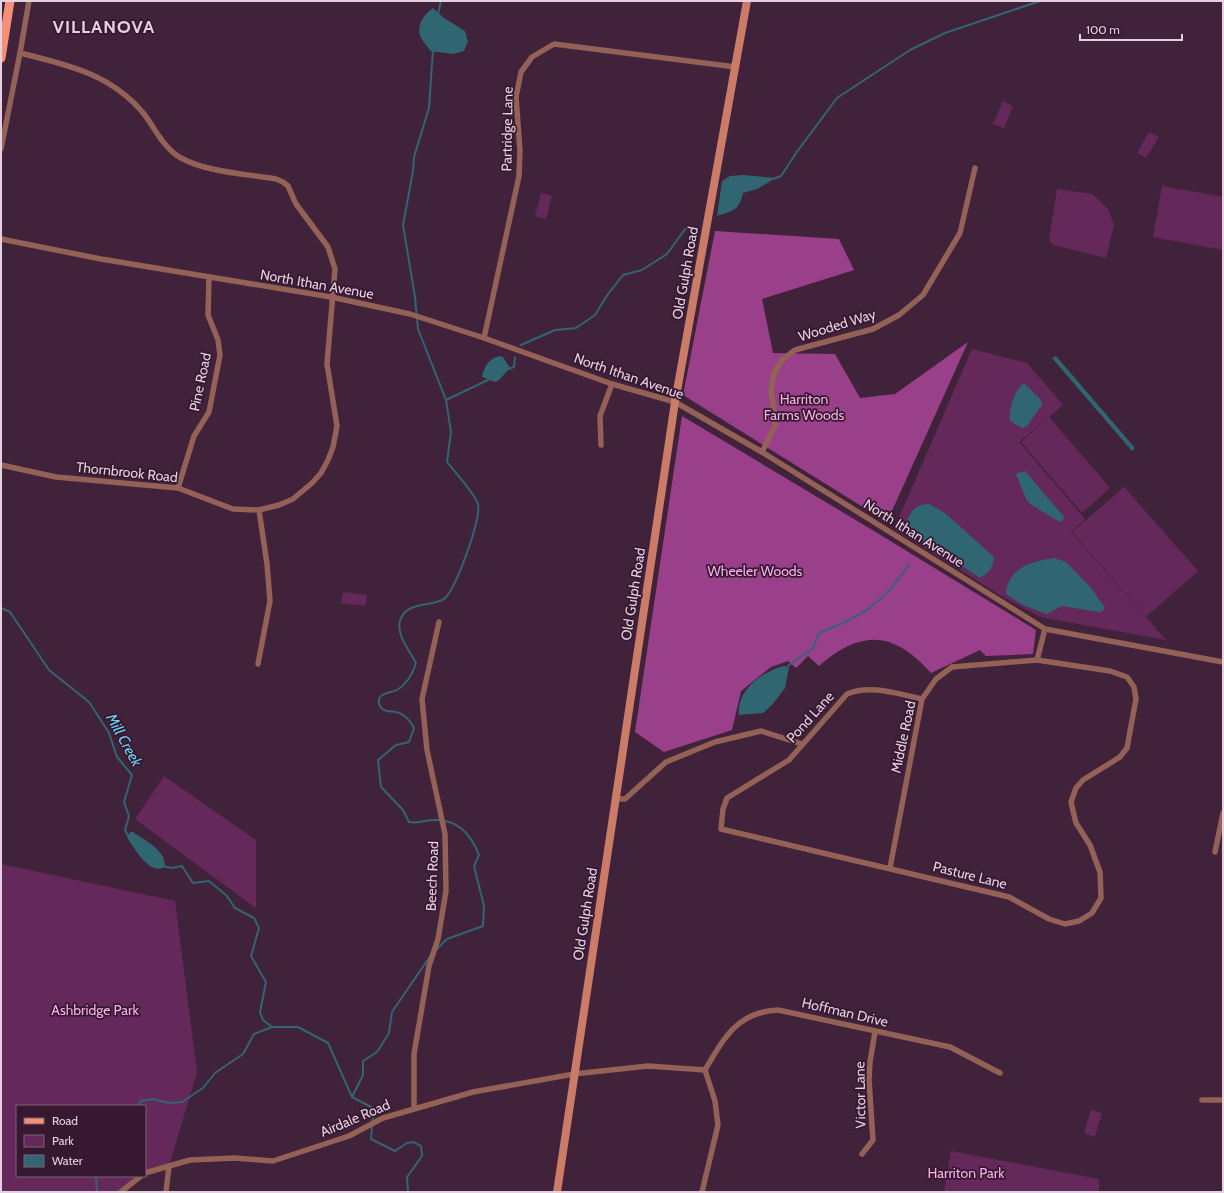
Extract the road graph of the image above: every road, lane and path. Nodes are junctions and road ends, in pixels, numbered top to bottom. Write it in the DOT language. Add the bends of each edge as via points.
graph roads {
  1 [pos="10,1"];
  2 [pos="29,1"];
  3 [pos="747,1"];
  4 [pos="20,54"];
  5 [pos="1,58"];
  6 [pos="736,67"];
  7 [pos="1,150"];
  8 [pos="975,168"];
  9 [pos="1,239"];
  10 [pos="209,278"];
  11 [pos="332,297"];
  12 [pos="484,338"];
  13 [pos="612,384"];
  14 [pos="675,402"];
  15 [pos="601,445"];
  16 [pos="762,452"];
  17 [pos="1,465"];
  18 [pos="178,488"];
  19 [pos="259,510"];
  20 [pos="439,622"];
  21 [pos="1045,629"];
  22 [pos="1037,660"];
  23 [pos="1223,662"];
  24 [pos="258,664"];
  25 [pos="922,699"];
  26 [pos="802,744"];
  27 [pos="727,798"];
  28 [pos="616,799"];
  29 [pos="1223,813"];
  30 [pos="1215,852"];
  31 [pos="890,868"];
  32 [pos="875,1032"];
  33 [pos="705,1070"];
  34 [pos="1000,1073"];
  35 [pos="574,1074"];
  36 [pos="1202,1100"];
  37 [pos="1223,1100"];
  38 [pos="414,1108"];
  39 [pos="862,1154"];
  40 [pos="169,1166"];
  41 [pos="146,1173"];
  42 [pos="140,1177"];
  43 [pos="120,1192"];
  44 [pos="166,1192"];
  45 [pos="557,1192"];
  46 [pos="702,1192"];
  1 -- 5 [label="main road"];
  2 -- 4 [label="street"];
  3 -- 6 [label="street, Old Gulph Road"];
  4 -- 7 [label="street"];
  4 -- 11 [label="street, Thornbrook Road" via="76,67 108,83 143,113 168,148 180,158 209,168 283,182 333,258 335,269"];
  6 -- 12 [label="street, Partridge Lane" via="554,44 532,57 521,72 516,97 519,176"];
  6 -- 14 [label="street, Old Gulph Road"];
  8 -- 16 [label="street, Wooded Way" via="960,233 923,295 900,315 873,329 795,350 782,360 774,373 771,390 775,426"];
  9 -- 10 [label="street, North Ithan Avenue"];
  10 -- 11 [label="street, North Ithan Avenue"];
  10 -- 18 [label="street, Pine Road" via="208,315 218,340 220,355 209,412 194,436"];
  11 -- 12 [label="street, North Ithan Avenue" via="410,314"];
  11 -- 19 [label="street, Thornbrook Road" via="328,364 337,426 333,447 321,472 307,487 287,502"];
  12 -- 13 [label="street, North Ithan Avenue"];
  13 -- 14 [label="street, North Ithan Avenue"];
  13 -- 15 [label="street" via="600,416"];
  14 -- 16 [label="street, North Ithan Avenue"];
  14 -- 28 [label="street, Old Gulph Road"];
  16 -- 21 [label="street, North Ithan Avenue"];
  17 -- 18 [label="street, Thornbrook Road" via="56,477"];
  18 -- 19 [label="street, Thornbrook Road" via="233,509"];
  19 -- 24 [label="street" via="270,601"];
  20 -- 38 [label="street, Beech Road" via="422,699 428,750 445,834 446,891 414,1054"];
  21 -- 22 [label="street"];
  21 -- 23 [label="street, North Ithan Avenue"];
  22 -- 25 [label="street, Middle Road" via="952,667 936,679"];
  22 -- 31 [label="street, Pasture Lane" via="1110,671 1127,677 1134,687 1136,699 1127,748 1120,757 1083,780 1076,788 1071,802 1076,823 1090,845 1100,872 1101,898 1092,913 1079,921 1066,924 1048,919 1009,897"];
  25 -- 26 [label="street, Pond Lane" via="872,689 856,690 847,694"];
  25 -- 31 [label="street, Middle Road"];
  26 -- 27 [label="street, Pond Lane" via="789,760"];
  26 -- 28 [label="street" via="761,731 715,742 666,762 625,799"];
  27 -- 31 [label="street, Pasture Lane" via="721,829"];
  28 -- 35 [label="street, Old Gulph Road"];
  29 -- 30 [label="street"];
  32 -- 33 [label="street, Hoffman Drive" via="778,1010 754,1013 738,1023 723,1039"];
  32 -- 34 [label="street, Hoffman Drive" via="950,1047"];
  32 -- 39 [label="street, Victor Lane" via="869,1074 873,1140"];
  33 -- 35 [label="street, Airdale Road" via="648,1066"];
  33 -- 46 [label="street" via="715,1101 718,1125"];
  35 -- 38 [label="street, Airdale Road" via="473,1092"];
  35 -- 45 [label="street, Old Gulph Road"];
  36 -- 37 [label="street"];
  38 -- 40 [label="street, Airdale Road" via="383,1118 349,1136 273,1161 235,1158 190,1160"];
  40 -- 41 [label="street, Airdale Road"];
  40 -- 44 [label="street"];
  42 -- 43 [label="street"];
}
